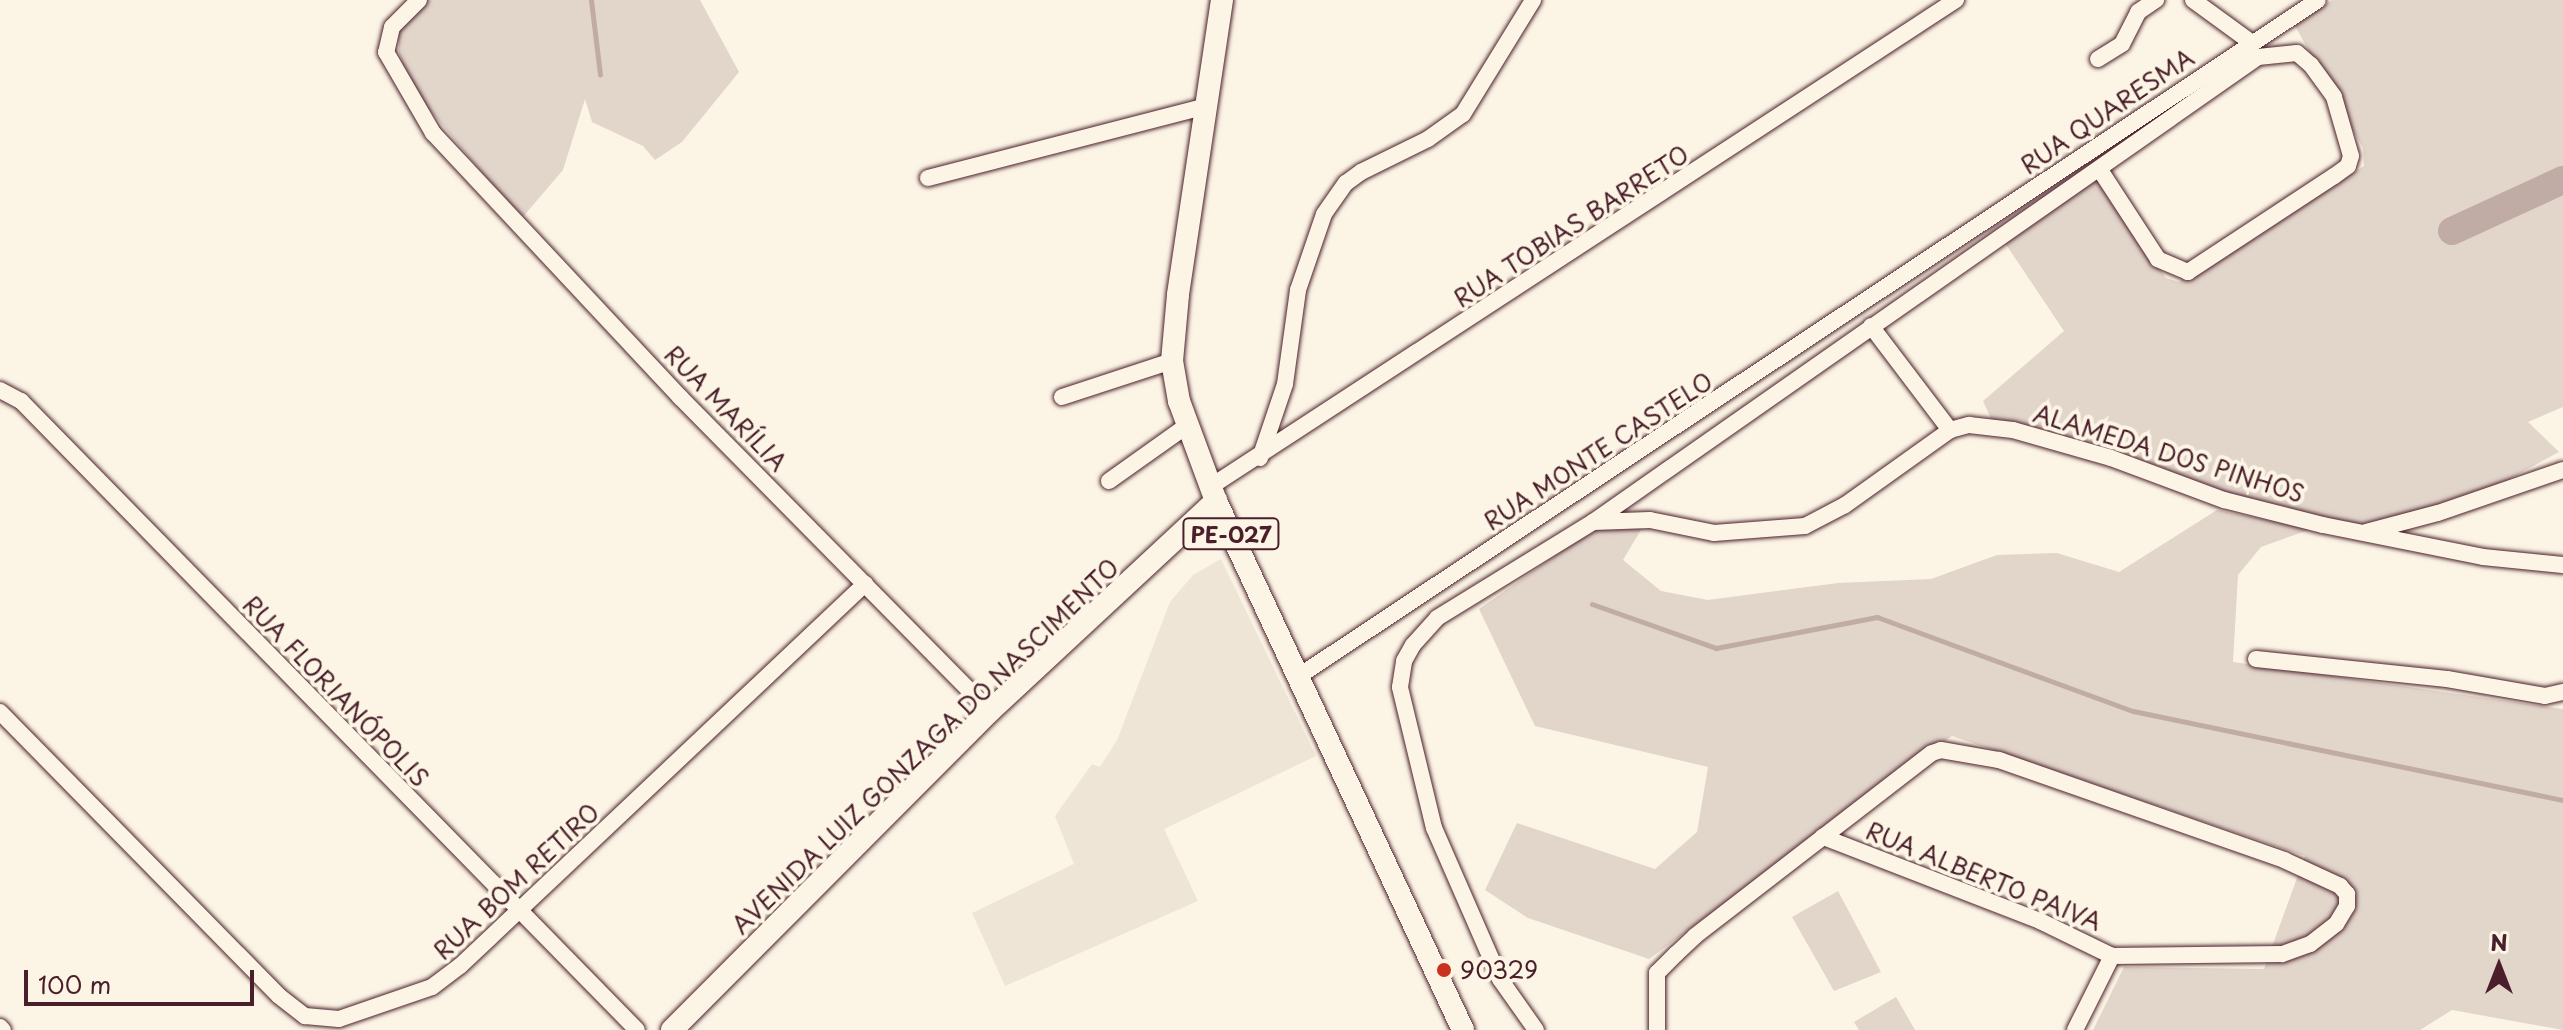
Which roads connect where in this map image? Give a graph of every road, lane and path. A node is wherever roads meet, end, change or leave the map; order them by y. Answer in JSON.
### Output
{"nodes":[{"id":1,"x":419,"y":0,"type":"edge"},
{"id":2,"x":1222,"y":0,"type":"edge"},
{"id":3,"x":1533,"y":0,"type":"edge"},
{"id":4,"x":1956,"y":0,"type":"edge"},
{"id":5,"x":2156,"y":0,"type":"edge"},
{"id":6,"x":2193,"y":0,"type":"edge"},
{"id":7,"x":2318,"y":0,"type":"edge"},
{"id":8,"x":2252,"y":43,"type":"junction"},
{"id":9,"x":2098,"y":59,"type":"dead end"},
{"id":10,"x":1206,"y":106,"type":"junction"},
{"id":11,"x":2100,"y":170,"type":"junction"},
{"id":12,"x":928,"y":178,"type":"dead end"},
{"id":13,"x":1925,"y":263,"type":"joint"},
{"id":14,"x":1871,"y":326,"type":"junction"},
{"id":15,"x":1172,"y":361,"type":"junction"},
{"id":16,"x":0,"y":390,"type":"edge"},
{"id":17,"x":1062,"y":397,"type":"dead end"},
{"id":18,"x":1185,"y":427,"type":"junction"},
{"id":19,"x":1950,"y":430,"type":"junction"},
{"id":20,"x":1260,"y":458,"type":"junction"},
{"id":21,"x":2563,"y":470,"type":"edge"},
{"id":22,"x":1109,"y":481,"type":"dead end"},
{"id":23,"x":1213,"y":494,"type":"junction"},
{"id":24,"x":1593,"y":522,"type":"junction"},
{"id":25,"x":2361,"y":533,"type":"junction"},
{"id":26,"x":2563,"y":565,"type":"edge"},
{"id":27,"x":865,"y":584,"type":"junction"},
{"id":28,"x":2256,"y":659,"type":"dead end"},
{"id":29,"x":1296,"y":678,"type":"junction"},
{"id":30,"x":2563,"y":692,"type":"edge"},
{"id":31,"x":990,"y":711,"type":"junction"},
{"id":32,"x":0,"y":712,"type":"edge"},
{"id":33,"x":1823,"y":837,"type":"junction"},
{"id":34,"x":519,"y":914,"type":"junction"},
{"id":35,"x":2112,"y":956,"type":"junction"},
{"id":36,"x":637,"y":1030,"type":"edge"},
{"id":37,"x":672,"y":1030,"type":"edge"},
{"id":38,"x":1463,"y":1030,"type":"edge"},
{"id":39,"x":1536,"y":1030,"type":"edge"},
{"id":40,"x":1657,"y":1030,"type":"edge"},
{"id":41,"x":2075,"y":1030,"type":"edge"}],
"edges":[{"from":1,"to":27,"type":"street","name":"RUA MARÍLIA"},
{"from":2,"to":10,"type":"main road","number":"PE-027"},
{"from":3,"to":20,"type":"street"},
{"from":4,"to":20,"type":"street","name":"RUA TOBIAS BARRETO"},
{"from":5,"to":9,"type":"street"},
{"from":6,"to":8,"type":"street"},
{"from":7,"to":8,"type":"street","name":"RUA QUARESMA"},
{"from":8,"to":13,"type":"street","name":"RUA QUARESMA"},
{"from":10,"to":12,"type":"street"},
{"from":10,"to":15,"type":"main road","number":"PE-027"},
{"from":11,"to":11,"type":"street"},
{"from":11,"to":14,"type":"street"},
{"from":13,"to":29,"type":"street","name":"RUA MONTE CASTELO"},
{"from":14,"to":19,"type":"street"},
{"from":14,"to":24,"type":"street"},
{"from":15,"to":17,"type":"street"},
{"from":15,"to":18,"type":"main road","number":"PE-027"},
{"from":16,"to":34,"type":"street","name":"RUA FLORIANÓPOLIS"},
{"from":18,"to":22,"type":"street"},
{"from":18,"to":23,"type":"main road","number":"PE-027"},
{"from":19,"to":24,"type":"street"},
{"from":19,"to":25,"type":"street","name":"ALAMEDA DOS PINHOS"},
{"from":20,"to":23,"type":"street","name":"RUA TOBIAS BARRETO"},
{"from":21,"to":25,"type":"street"},
{"from":23,"to":29,"type":"main road","number":"PE-027"},
{"from":23,"to":31,"type":"main road","name":"AVENIDA LUIZ GONZAGA DO NASCIMENTO"},
{"from":24,"to":39,"type":"street"},
{"from":25,"to":26,"type":"street","name":"ALAMEDA DOS PINHOS"},
{"from":27,"to":31,"type":"street","name":"RUA MARÍLIA"},
{"from":27,"to":34,"type":"street","name":"RUA BOM RETIRO"},
{"from":28,"to":30,"type":"street"},
{"from":29,"to":38,"type":"main road","number":"PE-027"},
{"from":31,"to":37,"type":"main road","name":"AVENIDA LUIZ GONZAGA DO NASCIMENTO"},
{"from":32,"to":34,"type":"street","name":"RUA BOM RETIRO"},
{"from":33,"to":35,"type":"street","name":"RUA ALBERTO PAIVA"},
{"from":33,"to":35,"type":"street","name":"RUA ALBERTO PAIVA"},
{"from":33,"to":40,"type":"street"},
{"from":34,"to":36,"type":"street","name":"RUA FLORIANÓPOLIS"},
{"from":35,"to":41,"type":"street"}]}
